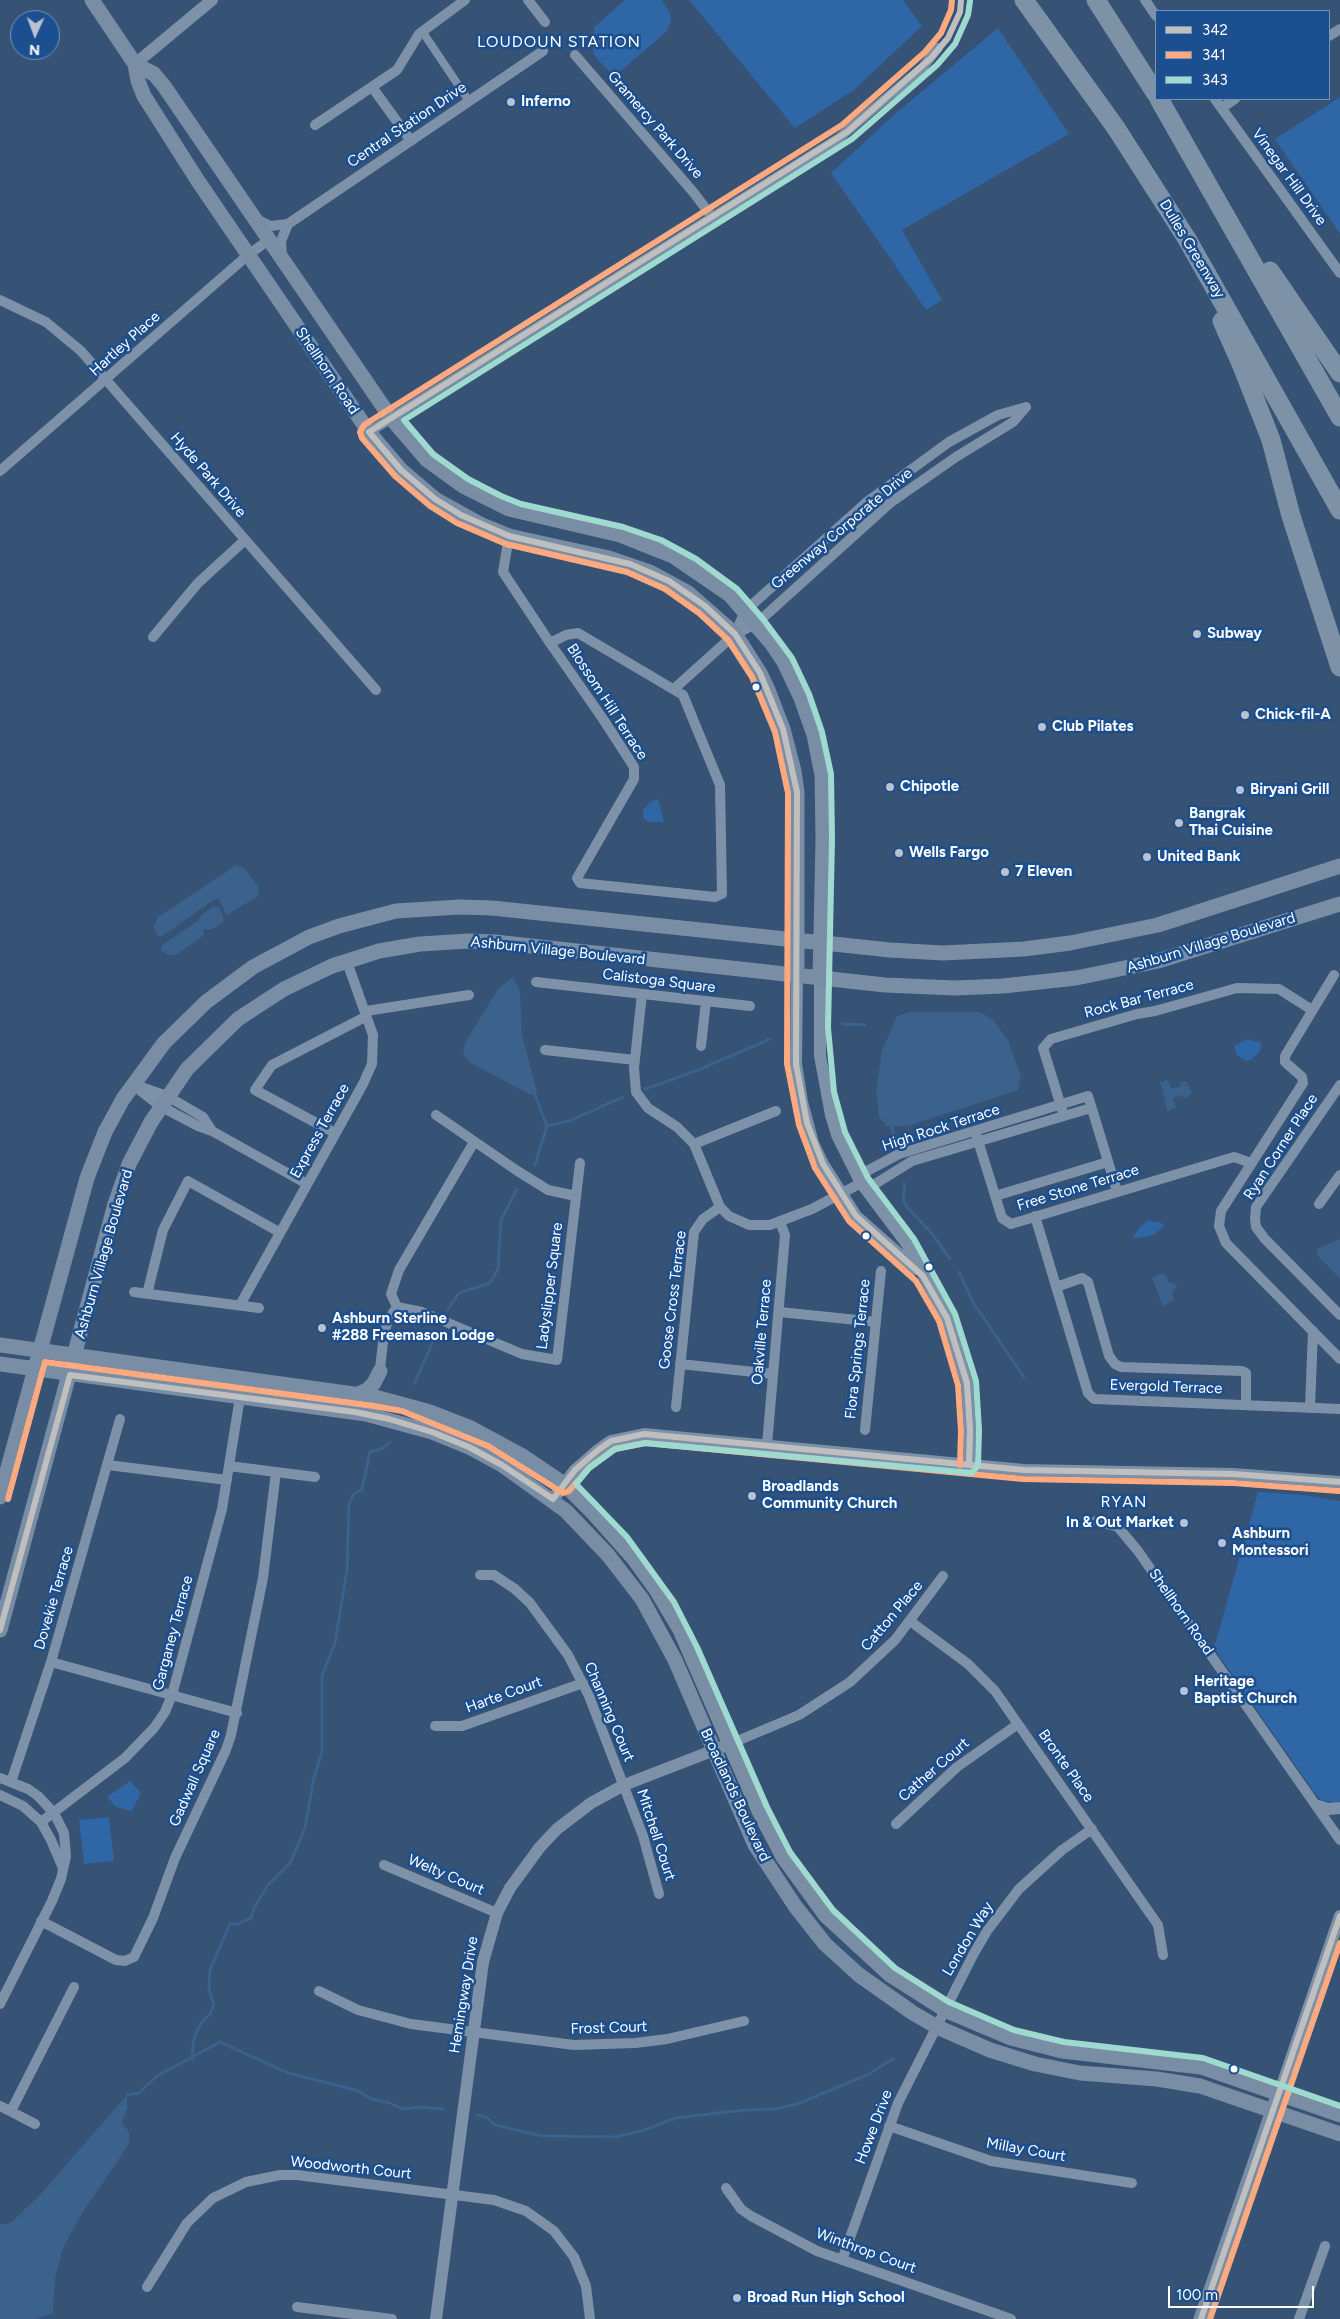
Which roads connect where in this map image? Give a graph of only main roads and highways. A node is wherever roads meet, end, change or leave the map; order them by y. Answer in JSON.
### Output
{"nodes":[{"id":1,"x":92,"y":0,"type":"edge"},
{"id":2,"x":1024,"y":0,"type":"edge"},
{"id":3,"x":1096,"y":0,"type":"edge"},
{"id":4,"x":136,"y":64,"type":"junction"},
{"id":5,"x":1155,"y":92,"type":"edge"},
{"id":6,"x":1160,"y":100,"type":"edge"},
{"id":7,"x":1190,"y":150,"type":"junction"},
{"id":8,"x":1187,"y":239,"type":"junction"},
{"id":9,"x":1340,"y":373,"type":"edge"},
{"id":10,"x":1340,"y":417,"type":"edge"},
{"id":11,"x":1340,"y":510,"type":"edge"},
{"id":12,"x":1340,"y":667,"type":"edge"},
{"id":13,"x":1340,"y":866,"type":"edge"},
{"id":14,"x":1340,"y":904,"type":"edge"},
{"id":15,"x":797,"y":942,"type":"junction"},
{"id":16,"x":820,"y":944,"type":"junction"},
{"id":17,"x":797,"y":976,"type":"junction"},
{"id":18,"x":820,"y":979,"type":"junction"},
{"id":19,"x":0,"y":1346,"type":"edge"},
{"id":20,"x":39,"y":1352,"type":"junction"},
{"id":21,"x":75,"y":1357,"type":"junction"},
{"id":22,"x":0,"y":1364,"type":"edge"},
{"id":23,"x":34,"y":1370,"type":"junction"},
{"id":24,"x":380,"y":1371,"type":"road end"},
{"id":25,"x":70,"y":1375,"type":"junction"},
{"id":26,"x":356,"y":1395,"type":"junction"},
{"id":27,"x":375,"y":1397,"type":"junction"},
{"id":28,"x":338,"y":1410,"type":"junction"},
{"id":29,"x":0,"y":1497,"type":"edge"},
{"id":30,"x":0,"y":1630,"type":"edge"},
{"id":31,"x":1279,"y":2094,"type":"junction"},
{"id":32,"x":1274,"y":2111,"type":"junction"},
{"id":33,"x":1340,"y":2115,"type":"edge"},
{"id":34,"x":1340,"y":2134,"type":"edge"},
{"id":35,"x":1201,"y":2319,"type":"edge"}],
"edges":[{"from":1,"to":4,"type":"main road","name":"Shellhorn Road"},
{"from":2,"to":8,"type":"highway","name":"Dulles Greenway"},
{"from":3,"to":5,"type":"highway"},
{"from":4,"to":15,"type":"main road","name":"Shellhorn Road"},
{"from":4,"to":16,"type":"main road","name":"Shellhorn Road"},
{"from":6,"to":7,"type":"highway"},
{"from":7,"to":9,"type":"highway"},
{"from":7,"to":10,"type":"highway"},
{"from":8,"to":11,"type":"highway","name":"Dulles Greenway"},
{"from":8,"to":12,"type":"highway"},
{"from":13,"to":16,"type":"main road"},
{"from":14,"to":18,"type":"main road","name":"Ashburn Village Boulevard"},
{"from":15,"to":16,"type":"main road"},
{"from":15,"to":17,"type":"main road","name":"Shellhorn Road"},
{"from":15,"to":20,"type":"main road"},
{"from":16,"to":18,"type":"main road","name":"Shellhorn Road"},
{"from":17,"to":18,"type":"main road","name":"Ashburn Village Boulevard"},
{"from":17,"to":21,"type":"main road","name":"Ashburn Village Boulevard"},
{"from":19,"to":20,"type":"main road","name":"Broadlands Boulevard"},
{"from":20,"to":21,"type":"main road","name":"Broadlands Boulevard"},
{"from":20,"to":23,"type":"main road"},
{"from":21,"to":25,"type":"main road","name":"Ashburn Village Boulevard"},
{"from":21,"to":26,"type":"main road","name":"Broadlands Boulevard"},
{"from":22,"to":23,"type":"main road","name":"Broadlands Boulevard"},
{"from":23,"to":25,"type":"main road","name":"Broadlands Boulevard"},
{"from":23,"to":29,"type":"main road"},
{"from":24,"to":26,"type":"main road"},
{"from":25,"to":28,"type":"main road","name":"Broadlands Boulevard"},
{"from":25,"to":30,"type":"main road","name":"Ashburn Village Boulevard"},
{"from":26,"to":27,"type":"main road","name":"Broadlands Boulevard"},
{"from":27,"to":28,"type":"main road"},
{"from":27,"to":31,"type":"main road","name":"Broadlands Boulevard"},
{"from":28,"to":32,"type":"main road","name":"Broadlands Boulevard"},
{"from":31,"to":32,"type":"main road"},
{"from":31,"to":33,"type":"main road","name":"Broadlands Boulevard"},
{"from":32,"to":34,"type":"main road"},
{"from":32,"to":35,"type":"main road"}]}
